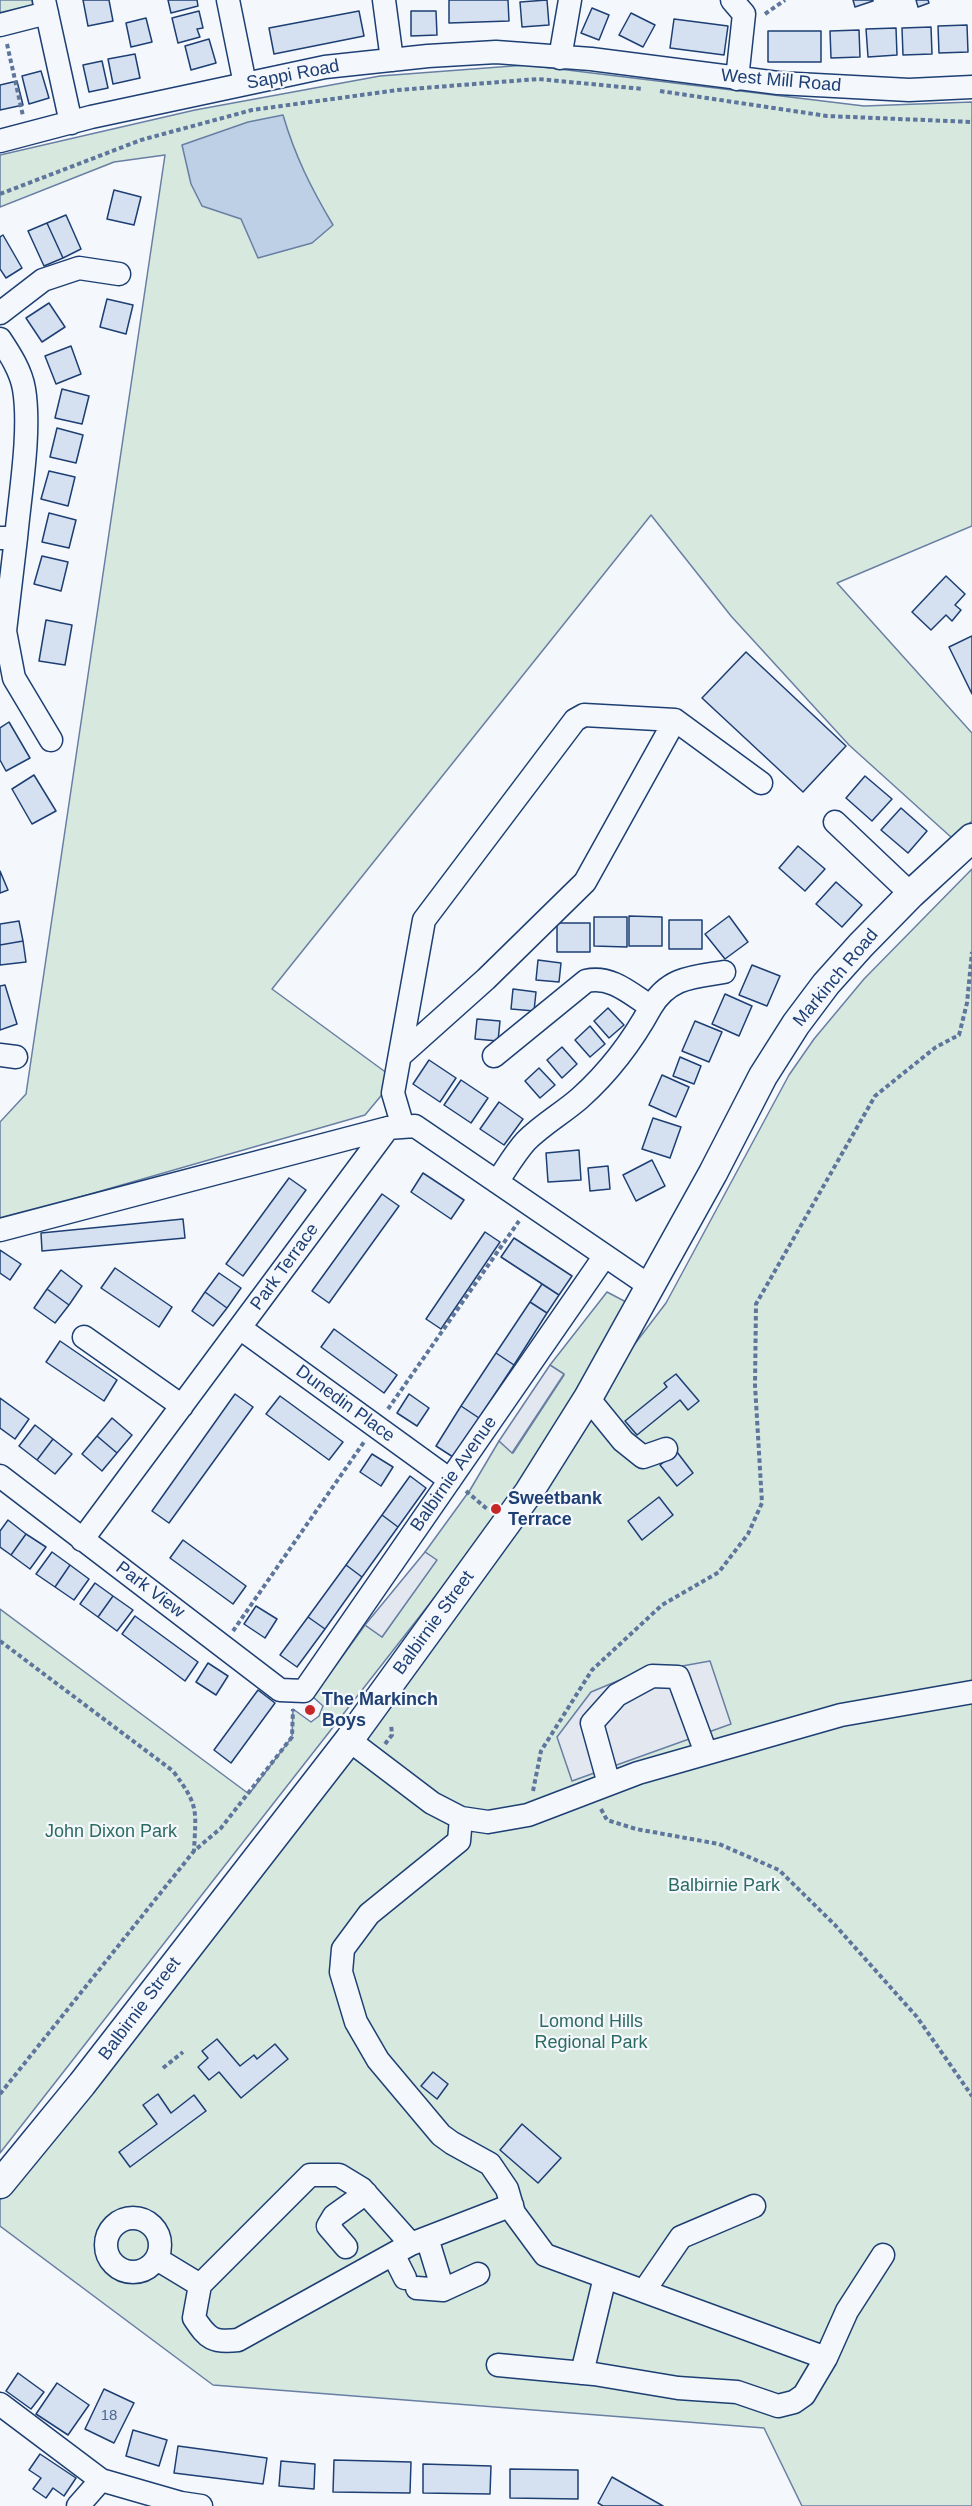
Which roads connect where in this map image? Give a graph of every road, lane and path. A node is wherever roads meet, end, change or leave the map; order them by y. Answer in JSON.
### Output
{"nodes":[{"id":1,"x":228,"y":0,"type":"edge"},
{"id":2,"x":384,"y":0,"type":"edge"},
{"id":3,"x":570,"y":0,"type":"edge"},
{"id":4,"x":732,"y":0,"type":"edge"},
{"id":5,"x":45,"y":7,"type":"edge"},
{"id":6,"x":0,"y":25,"type":"edge"},
{"id":7,"x":560,"y":58,"type":"junction"},
{"id":8,"x":591,"y":59,"type":"joint"},
{"id":9,"x":393,"y":60,"type":"junction"},
{"id":10,"x":14,"y":68,"type":"dead end"},
{"id":11,"x":737,"y":79,"type":"junction"},
{"id":12,"x":245,"y":84,"type":"junction"},
{"id":13,"x":972,"y":87,"type":"edge"},
{"id":14,"x":648,"y":90,"type":"dead end"},
{"id":15,"x":659,"y":91,"type":"dead end"},
{"id":16,"x":972,"y":122,"type":"edge"},
{"id":17,"x":71,"y":123,"type":"junction"},
{"id":18,"x":27,"y":134,"type":"junction"},
{"id":19,"x":0,"y":141,"type":"edge"},
{"id":20,"x":0,"y":194,"type":"edge"},
{"id":21,"x":119,"y":274,"type":"dead end"},
{"id":22,"x":0,"y":313,"type":"edge"},
{"id":23,"x":0,"y":339,"type":"edge"},
{"id":24,"x":8,"y":538,"type":"edge"},
{"id":25,"x":675,"y":720,"type":"junction"},
{"id":26,"x":51,"y":740,"type":"dead end"},
{"id":27,"x":761,"y":783,"type":"dead end"},
{"id":28,"x":835,"y":822,"type":"dead end"},
{"id":29,"x":972,"y":838,"type":"edge"},
{"id":30,"x":911,"y":894,"type":"junction"},
{"id":31,"x":972,"y":952,"type":"edge"},
{"id":32,"x":724,"y":972,"type":"dead end"},
{"id":33,"x":656,"y":1000,"type":"junction"},
{"id":34,"x":401,"y":1055,"type":"junction"},
{"id":35,"x":494,"y":1056,"type":"dead end"},
{"id":36,"x":396,"y":1127,"type":"junction"},
{"id":37,"x":713,"y":1173,"type":"joint"},
{"id":38,"x":497,"y":1182,"type":"junction"},
{"id":39,"x":530,"y":1206,"type":"junction"},
{"id":40,"x":0,"y":1230,"type":"edge"},
{"id":41,"x":604,"y":1257,"type":"junction"},
{"id":42,"x":651,"y":1287,"type":"junction"},
{"id":43,"x":240,"y":1329,"type":"junction"},
{"id":44,"x":84,"y":1337,"type":"dead end"},
{"id":45,"x":588,"y":1398,"type":"junction"},
{"id":46,"x":182,"y":1406,"type":"junction"},
{"id":47,"x":376,"y":1426,"type":"junction"},
{"id":48,"x":666,"y":1449,"type":"dead end"},
{"id":49,"x":0,"y":1476,"type":"edge"},
{"id":50,"x":450,"y":1480,"type":"junction"},
{"id":51,"x":502,"y":1529,"type":"junction"},
{"id":52,"x":82,"y":1539,"type":"junction"},
{"id":53,"x":0,"y":1641,"type":"edge"},
{"id":54,"x":223,"y":1645,"type":"junction"},
{"id":55,"x":299,"y":1690,"type":"junction"},
{"id":56,"x":972,"y":1692,"type":"edge"},
{"id":57,"x":349,"y":1740,"type":"junction"},
{"id":58,"x":706,"y":1753,"type":"junction"},
{"id":59,"x":600,"y":1787,"type":"junction"},
{"id":60,"x":528,"y":1815,"type":"junction"},
{"id":61,"x":461,"y":1818,"type":"junction"},
{"id":62,"x":194,"y":1851,"type":"junction"},
{"id":63,"x":183,"y":2052,"type":"dead end"},
{"id":64,"x":164,"y":2068,"type":"dead end"},
{"id":65,"x":0,"y":2094,"type":"edge"},
{"id":66,"x":972,"y":2096,"type":"edge"},
{"id":67,"x":0,"y":2184,"type":"edge"},
{"id":68,"x":366,"y":2193,"type":"junction"},
{"id":69,"x":512,"y":2205,"type":"junction"},
{"id":70,"x":754,"y":2206,"type":"dead end"},
{"id":71,"x":410,"y":2246,"type":"junction"},
{"id":72,"x":346,"y":2247,"type":"dead end"},
{"id":73,"x":883,"y":2255,"type":"dead end"},
{"id":74,"x":157,"y":2259,"type":"dead end"},
{"id":75,"x":478,"y":2274,"type":"dead end"},
{"id":76,"x":605,"y":2277,"type":"junction"},
{"id":77,"x":200,"y":2285,"type":"junction"},
{"id":78,"x":444,"y":2290,"type":"junction"},
{"id":79,"x":644,"y":2291,"type":"junction"},
{"id":80,"x":826,"y":2358,"type":"junction"},
{"id":81,"x":498,"y":2365,"type":"dead end"},
{"id":82,"x":582,"y":2373,"type":"junction"},
{"id":83,"x":0,"y":2404,"type":"edge"},
{"id":84,"x":101,"y":2480,"type":"junction"},
{"id":85,"x":78,"y":2506,"type":"edge"},
{"id":86,"x":201,"y":2506,"type":"edge"}],
"edges":[{"from":1,"to":12,"type":"street"},
{"from":2,"to":9,"type":"street"},
{"from":3,"to":7,"type":"street"},
{"from":4,"to":11,"type":"street"},
{"from":5,"to":6,"type":"street"},
{"from":5,"to":17,"type":"street"},
{"from":7,"to":8,"type":"street","name":"Sappi Road"},
{"from":7,"to":9,"type":"street","name":"Sappi Road"},
{"from":8,"to":11,"type":"street","name":"West Mill Road"},
{"from":9,"to":12,"type":"street","name":"Sappi Road"},
{"from":10,"to":18,"type":"path"},
{"from":11,"to":13,"type":"street","name":"West Mill Road"},
{"from":12,"to":17,"type":"street","name":"Sappi Road"},
{"from":14,"to":20,"type":"path"},
{"from":15,"to":16,"type":"path"},
{"from":17,"to":18,"type":"street","name":"Sappi Road"},
{"from":18,"to":19,"type":"street","name":"Sappi Road"},
{"from":21,"to":22,"type":"street"},
{"from":23,"to":24,"type":"street"},
{"from":24,"to":26,"type":"street"},
{"from":25,"to":27,"type":"street"},
{"from":25,"to":34,"type":"street"},
{"from":25,"to":34,"type":"street"},
{"from":28,"to":30,"type":"street"},
{"from":29,"to":30,"type":"main road","name":"Markinch Road"},
{"from":30,"to":37,"type":"main road","name":"Markinch Road"},
{"from":31,"to":60,"type":"path"},
{"from":32,"to":33,"type":"street"},
{"from":33,"to":35,"type":"street"},
{"from":33,"to":38,"type":"street"},
{"from":34,"to":36,"type":"street"},
{"from":36,"to":38,"type":"street"},
{"from":36,"to":40,"type":"street"},
{"from":36,"to":43,"type":"street","name":"Park Terrace"},
{"from":37,"to":42,"type":"main road","name":"Balbirnie Street"},
{"from":38,"to":39,"type":"street"},
{"from":39,"to":41,"type":"street"},
{"from":39,"to":47,"type":"path"},
{"from":41,"to":42,"type":"street"},
{"from":41,"to":50,"type":"street","name":"Balbirnie Avenue"},
{"from":42,"to":45,"type":"main road","name":"Balbirnie Street"},
{"from":43,"to":46,"type":"street","name":"Park Terrace"},
{"from":43,"to":47,"type":"street","name":"Dunedin Place"},
{"from":44,"to":46,"type":"street"},
{"from":45,"to":48,"type":"street"},
{"from":45,"to":51,"type":"main road","name":"Balbirnie Street"},
{"from":46,"to":52,"type":"street","name":"Park Terrace"},
{"from":47,"to":50,"type":"street","name":"Dunedin Place"},
{"from":47,"to":54,"type":"path"},
{"from":49,"to":52,"type":"street","name":"Park View"},
{"from":50,"to":51,"type":"path"},
{"from":50,"to":55,"type":"street","name":"Balbirnie Avenue"},
{"from":51,"to":57,"type":"main road","name":"Balbirnie Street"},
{"from":52,"to":54,"type":"street","name":"Park View"},
{"from":53,"to":62,"type":"path"},
{"from":54,"to":55,"type":"street","name":"Park View"},
{"from":55,"to":62,"type":"path"},
{"from":56,"to":58,"type":"street"},
{"from":57,"to":61,"type":"street"},
{"from":57,"to":67,"type":"main road","name":"Balbirnie Street"},
{"from":58,"to":59,"type":"street"},
{"from":58,"to":59,"type":"street"},
{"from":59,"to":60,"type":"street"},
{"from":59,"to":66,"type":"path"},
{"from":60,"to":61,"type":"street"},
{"from":61,"to":69,"type":"street"},
{"from":62,"to":65,"type":"path"},
{"from":63,"to":64,"type":"path"},
{"from":68,"to":71,"type":"street"},
{"from":68,"to":72,"type":"street"},
{"from":68,"to":77,"type":"street"},
{"from":69,"to":71,"type":"street"},
{"from":69,"to":76,"type":"street"},
{"from":70,"to":79,"type":"street"},
{"from":71,"to":77,"type":"street"},
{"from":71,"to":78,"type":"street"},
{"from":71,"to":78,"type":"street"},
{"from":73,"to":80,"type":"street"},
{"from":74,"to":77,"type":"street"},
{"from":75,"to":78,"type":"street"},
{"from":76,"to":79,"type":"street"},
{"from":76,"to":82,"type":"street"},
{"from":79,"to":80,"type":"street"},
{"from":80,"to":82,"type":"street"},
{"from":81,"to":82,"type":"street"},
{"from":83,"to":84,"type":"street"},
{"from":84,"to":85,"type":"street"},
{"from":84,"to":86,"type":"street"}]}
